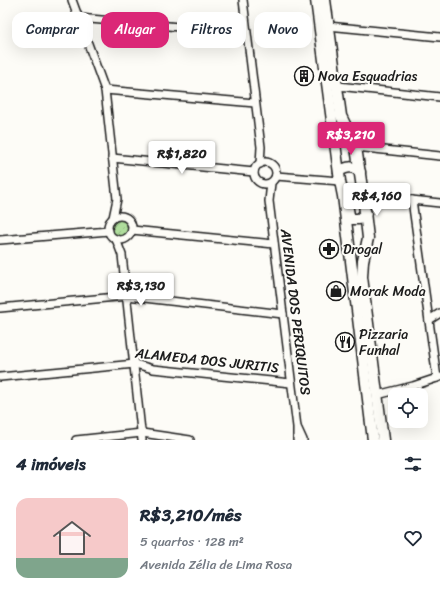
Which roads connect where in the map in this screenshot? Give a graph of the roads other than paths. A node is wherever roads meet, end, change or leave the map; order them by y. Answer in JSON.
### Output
{"nodes":[{"id":1,"x":72,"y":0,"type":"edge"},
{"id":2,"x":242,"y":0,"type":"edge"},
{"id":3,"x":316,"y":0,"type":"edge"},
{"id":4,"x":324,"y":0,"type":"edge"},
{"id":5,"x":77,"y":12,"type":"edge"},
{"id":6,"x":243,"y":12,"type":"edge"},
{"id":7,"x":93,"y":19,"type":"edge"},
{"id":8,"x":328,"y":26,"type":"junction"},
{"id":9,"x":177,"y":27,"type":"edge"},
{"id":10,"x":246,"y":33,"type":"edge"},
{"id":11,"x":440,"y":37,"type":"edge"},
{"id":12,"x":89,"y":48,"type":"edge"},
{"id":13,"x":338,"y":86,"type":"junction"},
{"id":14,"x":104,"y":90,"type":"junction"},
{"id":15,"x":440,"y":97,"type":"edge"},
{"id":16,"x":255,"y":103,"type":"junction"},
{"id":17,"x":261,"y":147,"type":"junction"},
{"id":18,"x":356,"y":147,"type":"junction"},
{"id":19,"x":440,"y":156,"type":"edge"},
{"id":20,"x":112,"y":158,"type":"junction"},
{"id":21,"x":269,"y":163,"type":"junction"},
{"id":22,"x":260,"y":164,"type":"junction"},
{"id":23,"x":254,"y":172,"type":"junction"},
{"id":24,"x":360,"y":172,"type":"junction"},
{"id":25,"x":276,"y":176,"type":"junction"},
{"id":26,"x":340,"y":176,"type":"junction"},
{"id":27,"x":271,"y":183,"type":"junction"},
{"id":28,"x":262,"y":184,"type":"junction"},
{"id":29,"x":364,"y":195,"type":"junction"},
{"id":30,"x":344,"y":196,"type":"junction"},
{"id":31,"x":117,"y":199,"type":"junction"},
{"id":32,"x":412,"y":200,"type":"junction"},
{"id":33,"x":269,"y":201,"type":"junction"},
{"id":34,"x":440,"y":203,"type":"edge"},
{"id":35,"x":366,"y":213,"type":"junction"},
{"id":36,"x":123,"y":216,"type":"junction"},
{"id":37,"x":113,"y":218,"type":"junction"},
{"id":38,"x":132,"y":230,"type":"junction"},
{"id":39,"x":109,"y":231,"type":"junction"},
{"id":40,"x":116,"y":239,"type":"junction"},
{"id":41,"x":125,"y":239,"type":"junction"},
{"id":42,"x":0,"y":240,"type":"edge"},
{"id":43,"x":274,"y":244,"type":"junction"},
{"id":44,"x":122,"y":255,"type":"junction"},
{"id":45,"x":127,"y":296,"type":"junction"},
{"id":46,"x":0,"y":308,"type":"edge"},
{"id":47,"x":283,"y":314,"type":"junction"},
{"id":48,"x":440,"y":314,"type":"edge"},
{"id":49,"x":429,"y":320,"type":"junction"},
{"id":50,"x":134,"y":364,"type":"junction"},
{"id":51,"x":0,"y":377,"type":"edge"},
{"id":52,"x":438,"y":378,"type":"edge"},
{"id":53,"x":291,"y":383,"type":"junction"},
{"id":54,"x":377,"y":395,"type":"junction"},
{"id":55,"x":297,"y":427,"type":"junction"},
{"id":56,"x":142,"y":437,"type":"edge"},
{"id":57,"x":76,"y":440,"type":"edge"},
{"id":58,"x":190,"y":440,"type":"edge"},
{"id":59,"x":297,"y":440,"type":"edge"},
{"id":60,"x":303,"y":440,"type":"edge"},
{"id":61,"x":373,"y":440,"type":"edge"},
{"id":62,"x":383,"y":440,"type":"edge"}],
"edges":[{"from":1,"to":5,"type":"street"},
{"from":2,"to":6,"type":"street"},
{"from":3,"to":26,"type":"main road"},
{"from":4,"to":8,"type":"main road"},
{"from":7,"to":9,"type":"street"},
{"from":8,"to":11,"type":"street"},
{"from":8,"to":13,"type":"main road"},
{"from":10,"to":16,"type":"street"},
{"from":12,"to":14,"type":"street"},
{"from":13,"to":15,"type":"street"},
{"from":13,"to":18,"type":"main road"},
{"from":14,"to":16,"type":"street"},
{"from":14,"to":20,"type":"street"},
{"from":16,"to":17,"type":"street"},
{"from":17,"to":21,"type":"street"},
{"from":17,"to":22,"type":"street"},
{"from":18,"to":19,"type":"street"},
{"from":18,"to":24,"type":"main road"},
{"from":20,"to":23,"type":"street"},
{"from":20,"to":31,"type":"street"},
{"from":21,"to":22,"type":"street"},
{"from":21,"to":25,"type":"street"},
{"from":22,"to":23,"type":"street"},
{"from":23,"to":28,"type":"street"},
{"from":24,"to":26,"type":"main road"},
{"from":24,"to":29,"type":"main road"},
{"from":25,"to":26,"type":"street"},
{"from":25,"to":27,"type":"street"},
{"from":26,"to":30,"type":"main road"},
{"from":27,"to":28,"type":"street"},
{"from":27,"to":33,"type":"street"},
{"from":28,"to":33,"type":"street"},
{"from":29,"to":32,"type":"street"},
{"from":29,"to":35,"type":"main road"},
{"from":30,"to":35,"type":"main road"},
{"from":30,"to":61,"type":"main road"},
{"from":31,"to":36,"type":"street"},
{"from":31,"to":37,"type":"street"},
{"from":32,"to":34,"type":"street"},
{"from":32,"to":49,"type":"street"},
{"from":33,"to":43,"type":"street","name":"AVENIDA DOS PERIQUITOS"},
{"from":35,"to":54,"type":"main road"},
{"from":36,"to":37,"type":"street"},
{"from":36,"to":38,"type":"street"},
{"from":37,"to":39,"type":"street"},
{"from":38,"to":41,"type":"street"},
{"from":38,"to":43,"type":"street"},
{"from":39,"to":40,"type":"street"},
{"from":39,"to":42,"type":"street"},
{"from":40,"to":41,"type":"street"},
{"from":40,"to":44,"type":"street"},
{"from":41,"to":44,"type":"street"},
{"from":43,"to":47,"type":"street","name":"AVENIDA DOS PERIQUITOS"},
{"from":44,"to":45,"type":"street"},
{"from":45,"to":46,"type":"street"},
{"from":45,"to":47,"type":"street"},
{"from":45,"to":50,"type":"street"},
{"from":47,"to":53,"type":"street","name":"AVENIDA DOS PERIQUITOS"},
{"from":48,"to":49,"type":"street"},
{"from":49,"to":52,"type":"street"},
{"from":50,"to":51,"type":"street","name":"ALAMEDA DOS JURITIS"},
{"from":50,"to":53,"type":"street","name":"ALAMEDA DOS JURITIS"},
{"from":50,"to":56,"type":"street"},
{"from":52,"to":54,"type":"street"},
{"from":53,"to":55,"type":"street","name":"AVENIDA DOS PERIQUITOS"},
{"from":54,"to":62,"type":"main road"},
{"from":55,"to":59,"type":"street"},
{"from":55,"to":60,"type":"street"},
{"from":56,"to":57,"type":"street"},
{"from":56,"to":58,"type":"street"}]}
